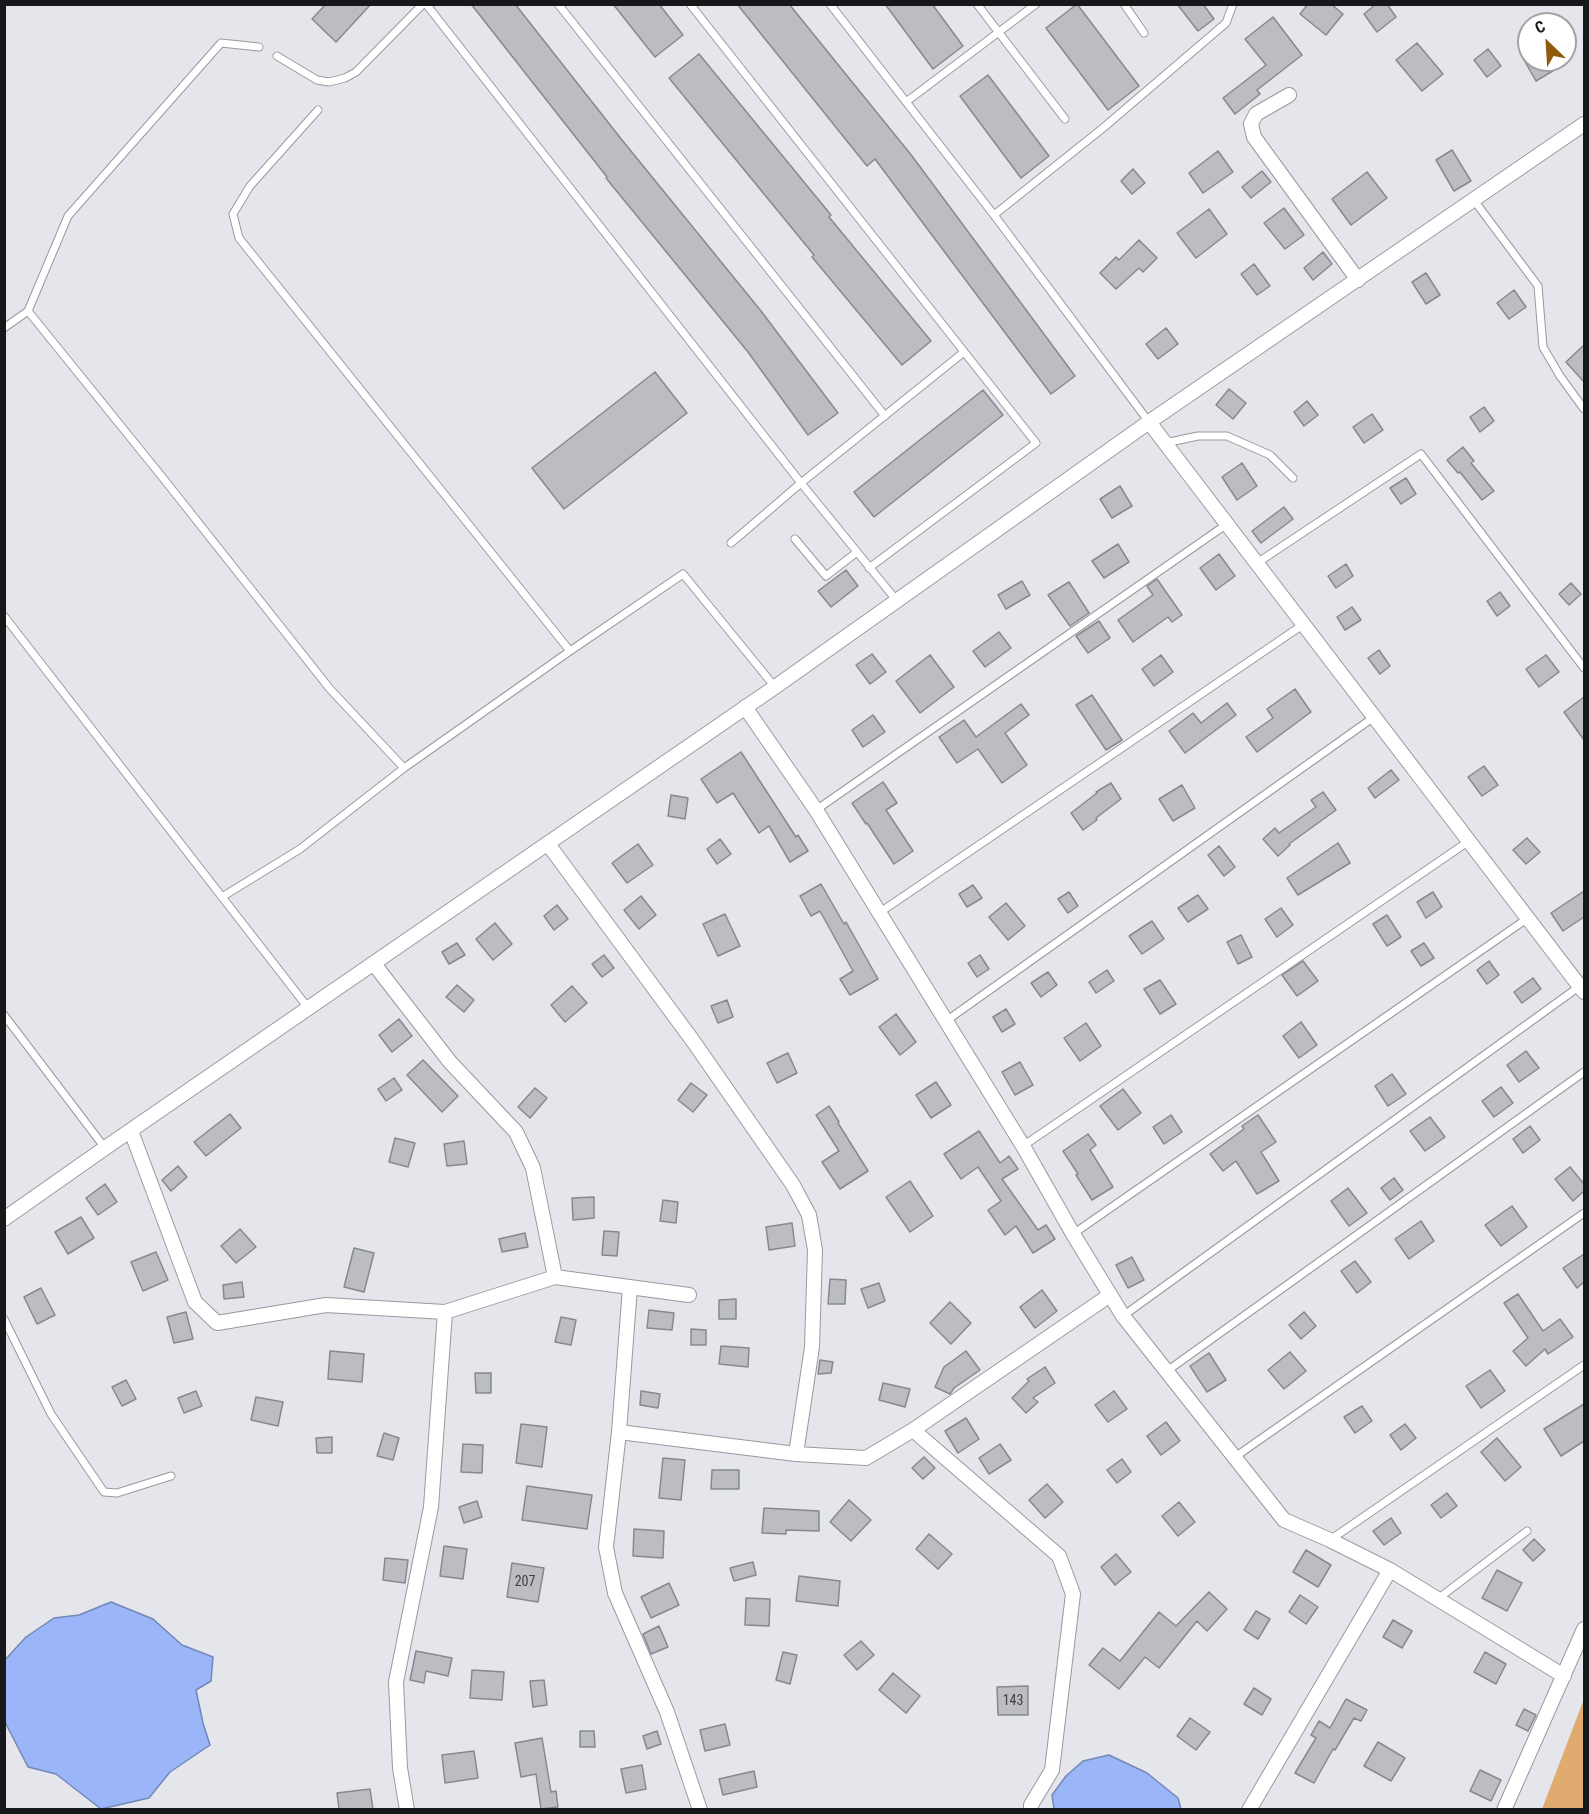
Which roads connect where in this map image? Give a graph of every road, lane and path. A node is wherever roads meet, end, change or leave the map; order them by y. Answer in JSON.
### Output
{"nodes":[{"id":1,"x":425,"y":4,"type":"edge"},
{"id":2,"x":558,"y":4,"type":"edge"},
{"id":3,"x":690,"y":4,"type":"edge"},
{"id":4,"x":830,"y":4,"type":"edge"},
{"id":5,"x":977,"y":4,"type":"edge"},
{"id":6,"x":1036,"y":4,"type":"edge"},
{"id":7,"x":1124,"y":4,"type":"edge"},
{"id":8,"x":1233,"y":4,"type":"edge"},
{"id":9,"x":999,"y":32,"type":"junction"},
{"id":10,"x":1144,"y":33,"type":"dead end"},
{"id":11,"x":259,"y":47,"type":"dead end"},
{"id":12,"x":277,"y":56,"type":"dead end"},
{"id":13,"x":1289,"y":95,"type":"dead end"},
{"id":14,"x":906,"y":102,"type":"junction"},
{"id":15,"x":318,"y":110,"type":"dead end"},
{"id":16,"x":1065,"y":119,"type":"dead end"},
{"id":17,"x":1584,"y":124,"type":"edge"},
{"id":18,"x":1473,"y":199,"type":"junction"},
{"id":19,"x":994,"y":214,"type":"junction"},
{"id":20,"x":1358,"y":280,"type":"junction"},
{"id":21,"x":28,"y":311,"type":"junction"},
{"id":22,"x":4,"y":328,"type":"edge"},
{"id":23,"x":964,"y":352,"type":"junction"},
{"id":24,"x":1584,"y":409,"type":"edge"},
{"id":25,"x":885,"y":416,"type":"junction"},
{"id":26,"x":1149,"y":422,"type":"junction"},
{"id":27,"x":1165,"y":443,"type":"junction"},
{"id":28,"x":1293,"y":478,"type":"dead end"},
{"id":29,"x":801,"y":483,"type":"junction"},
{"id":30,"x":1227,"y":524,"type":"junction"},
{"id":31,"x":795,"y":539,"type":"dead end"},
{"id":32,"x":731,"y":543,"type":"dead end"},
{"id":33,"x":857,"y":552,"type":"junction"},
{"id":34,"x":1257,"y":563,"type":"junction"},
{"id":35,"x":869,"y":568,"type":"junction"},
{"id":36,"x":897,"y":601,"type":"junction"},
{"id":37,"x":4,"y":616,"type":"edge"},
{"id":38,"x":1304,"y":624,"type":"junction"},
{"id":39,"x":570,"y":651,"type":"junction"},
{"id":40,"x":1584,"y":668,"type":"edge"},
{"id":41,"x":775,"y":687,"type":"junction"},
{"id":42,"x":745,"y":707,"type":"junction"},
{"id":43,"x":1374,"y":717,"type":"junction"},
{"id":44,"x":404,"y":768,"type":"junction"},
{"id":45,"x":816,"y":810,"type":"junction"},
{"id":46,"x":1469,"y":841,"type":"junction"},
{"id":47,"x":548,"y":844,"type":"junction"},
{"id":48,"x":222,"y":897,"type":"junction"},
{"id":49,"x":879,"y":913,"type":"junction"},
{"id":50,"x":1528,"y":918,"type":"junction"},
{"id":51,"x":374,"y":964,"type":"junction"},
{"id":52,"x":1582,"y":989,"type":"edge"},
{"id":53,"x":309,"y":1009,"type":"junction"},
{"id":54,"x":4,"y":1015,"type":"edge"},
{"id":55,"x":946,"y":1021,"type":"junction"},
{"id":56,"x":1584,"y":1072,"type":"edge"},
{"id":57,"x":131,"y":1131,"type":"junction"},
{"id":58,"x":1023,"y":1146,"type":"junction"},
{"id":59,"x":105,"y":1148,"type":"junction"},
{"id":60,"x":1584,"y":1213,"type":"edge"},
{"id":61,"x":4,"y":1219,"type":"edge"},
{"id":62,"x":1072,"y":1234,"type":"junction"},
{"id":63,"x":555,"y":1277,"type":"junction"},
{"id":64,"x":630,"y":1287,"type":"junction"},
{"id":65,"x":689,"y":1295,"type":"dead end"},
{"id":66,"x":1110,"y":1295,"type":"junction"},
{"id":67,"x":445,"y":1312,"type":"junction"},
{"id":68,"x":1123,"y":1316,"type":"junction"},
{"id":69,"x":4,"y":1318,"type":"edge"},
{"id":70,"x":1584,"y":1365,"type":"edge"},
{"id":71,"x":1167,"y":1371,"type":"junction"},
{"id":72,"x":913,"y":1430,"type":"junction"},
{"id":73,"x":619,"y":1432,"type":"junction"},
{"id":74,"x":796,"y":1454,"type":"junction"},
{"id":75,"x":1235,"y":1457,"type":"junction"},
{"id":76,"x":171,"y":1476,"type":"dead end"},
{"id":77,"x":1527,"y":1531,"type":"dead end"},
{"id":78,"x":1330,"y":1540,"type":"junction"},
{"id":79,"x":1390,"y":1570,"type":"junction"},
{"id":80,"x":1439,"y":1598,"type":"junction"},
{"id":81,"x":1584,"y":1629,"type":"edge"},
{"id":82,"x":1564,"y":1676,"type":"junction"},
{"id":83,"x":407,"y":1809,"type":"edge"},
{"id":84,"x":700,"y":1809,"type":"edge"},
{"id":85,"x":1030,"y":1809,"type":"edge"},
{"id":86,"x":1249,"y":1809,"type":"edge"},
{"id":87,"x":1504,"y":1809,"type":"edge"}],
"edges":[{"from":1,"to":12,"type":"lane"},
{"from":1,"to":29,"type":"lane"},
{"from":2,"to":25,"type":"lane"},
{"from":3,"to":23,"type":"lane"},
{"from":4,"to":14,"type":"lane"},
{"from":5,"to":9,"type":"lane"},
{"from":6,"to":9,"type":"lane"},
{"from":7,"to":10,"type":"lane"},
{"from":8,"to":19,"type":"lane"},
{"from":9,"to":14,"type":"lane"},
{"from":9,"to":16,"type":"lane"},
{"from":11,"to":21,"type":"lane"},
{"from":13,"to":20,"type":"street"},
{"from":14,"to":19,"type":"lane"},
{"from":15,"to":39,"type":"lane"},
{"from":17,"to":18,"type":"street"},
{"from":18,"to":20,"type":"street"},
{"from":18,"to":24,"type":"lane"},
{"from":19,"to":26,"type":"lane"},
{"from":20,"to":26,"type":"street"},
{"from":21,"to":22,"type":"lane"},
{"from":21,"to":44,"type":"lane"},
{"from":23,"to":25,"type":"lane"},
{"from":23,"to":35,"type":"lane"},
{"from":25,"to":29,"type":"lane"},
{"from":26,"to":27,"type":"street"},
{"from":26,"to":36,"type":"street"},
{"from":27,"to":28,"type":"lane"},
{"from":27,"to":30,"type":"street"},
{"from":29,"to":32,"type":"lane"},
{"from":29,"to":33,"type":"lane"},
{"from":30,"to":34,"type":"street"},
{"from":30,"to":45,"type":"lane"},
{"from":31,"to":33,"type":"lane"},
{"from":33,"to":35,"type":"lane"},
{"from":34,"to":38,"type":"street"},
{"from":34,"to":40,"type":"lane"},
{"from":35,"to":36,"type":"lane"},
{"from":36,"to":41,"type":"street"},
{"from":37,"to":48,"type":"lane"},
{"from":38,"to":43,"type":"street"},
{"from":38,"to":49,"type":"lane"},
{"from":39,"to":41,"type":"lane"},
{"from":39,"to":44,"type":"lane"},
{"from":41,"to":42,"type":"street"},
{"from":42,"to":45,"type":"street"},
{"from":42,"to":47,"type":"street"},
{"from":43,"to":46,"type":"street"},
{"from":43,"to":55,"type":"lane"},
{"from":44,"to":48,"type":"lane"},
{"from":45,"to":49,"type":"street"},
{"from":46,"to":50,"type":"street"},
{"from":46,"to":58,"type":"lane"},
{"from":47,"to":51,"type":"street"},
{"from":47,"to":74,"type":"street"},
{"from":48,"to":53,"type":"lane"},
{"from":49,"to":55,"type":"street"},
{"from":50,"to":52,"type":"street"},
{"from":50,"to":62,"type":"lane"},
{"from":51,"to":53,"type":"street"},
{"from":51,"to":63,"type":"street"},
{"from":52,"to":68,"type":"lane"},
{"from":53,"to":57,"type":"street"},
{"from":54,"to":59,"type":"lane"},
{"from":55,"to":58,"type":"street"},
{"from":56,"to":71,"type":"lane"},
{"from":57,"to":59,"type":"street"},
{"from":57,"to":67,"type":"street"},
{"from":58,"to":62,"type":"street"},
{"from":59,"to":61,"type":"street"},
{"from":60,"to":75,"type":"lane"},
{"from":62,"to":66,"type":"street"},
{"from":63,"to":64,"type":"street"},
{"from":63,"to":67,"type":"street"},
{"from":64,"to":65,"type":"street"},
{"from":64,"to":73,"type":"street"},
{"from":66,"to":68,"type":"street"},
{"from":66,"to":72,"type":"street"},
{"from":67,"to":83,"type":"street"},
{"from":68,"to":71,"type":"street"},
{"from":69,"to":76,"type":"lane"},
{"from":70,"to":78,"type":"lane"},
{"from":71,"to":75,"type":"street"},
{"from":72,"to":74,"type":"street"},
{"from":72,"to":85,"type":"street"},
{"from":73,"to":74,"type":"street"},
{"from":73,"to":84,"type":"street"},
{"from":75,"to":78,"type":"street"},
{"from":77,"to":80,"type":"lane"},
{"from":78,"to":79,"type":"street"},
{"from":79,"to":80,"type":"street"},
{"from":79,"to":86,"type":"street"},
{"from":80,"to":82,"type":"street"},
{"from":81,"to":82,"type":"street"},
{"from":82,"to":87,"type":"street"}]}
